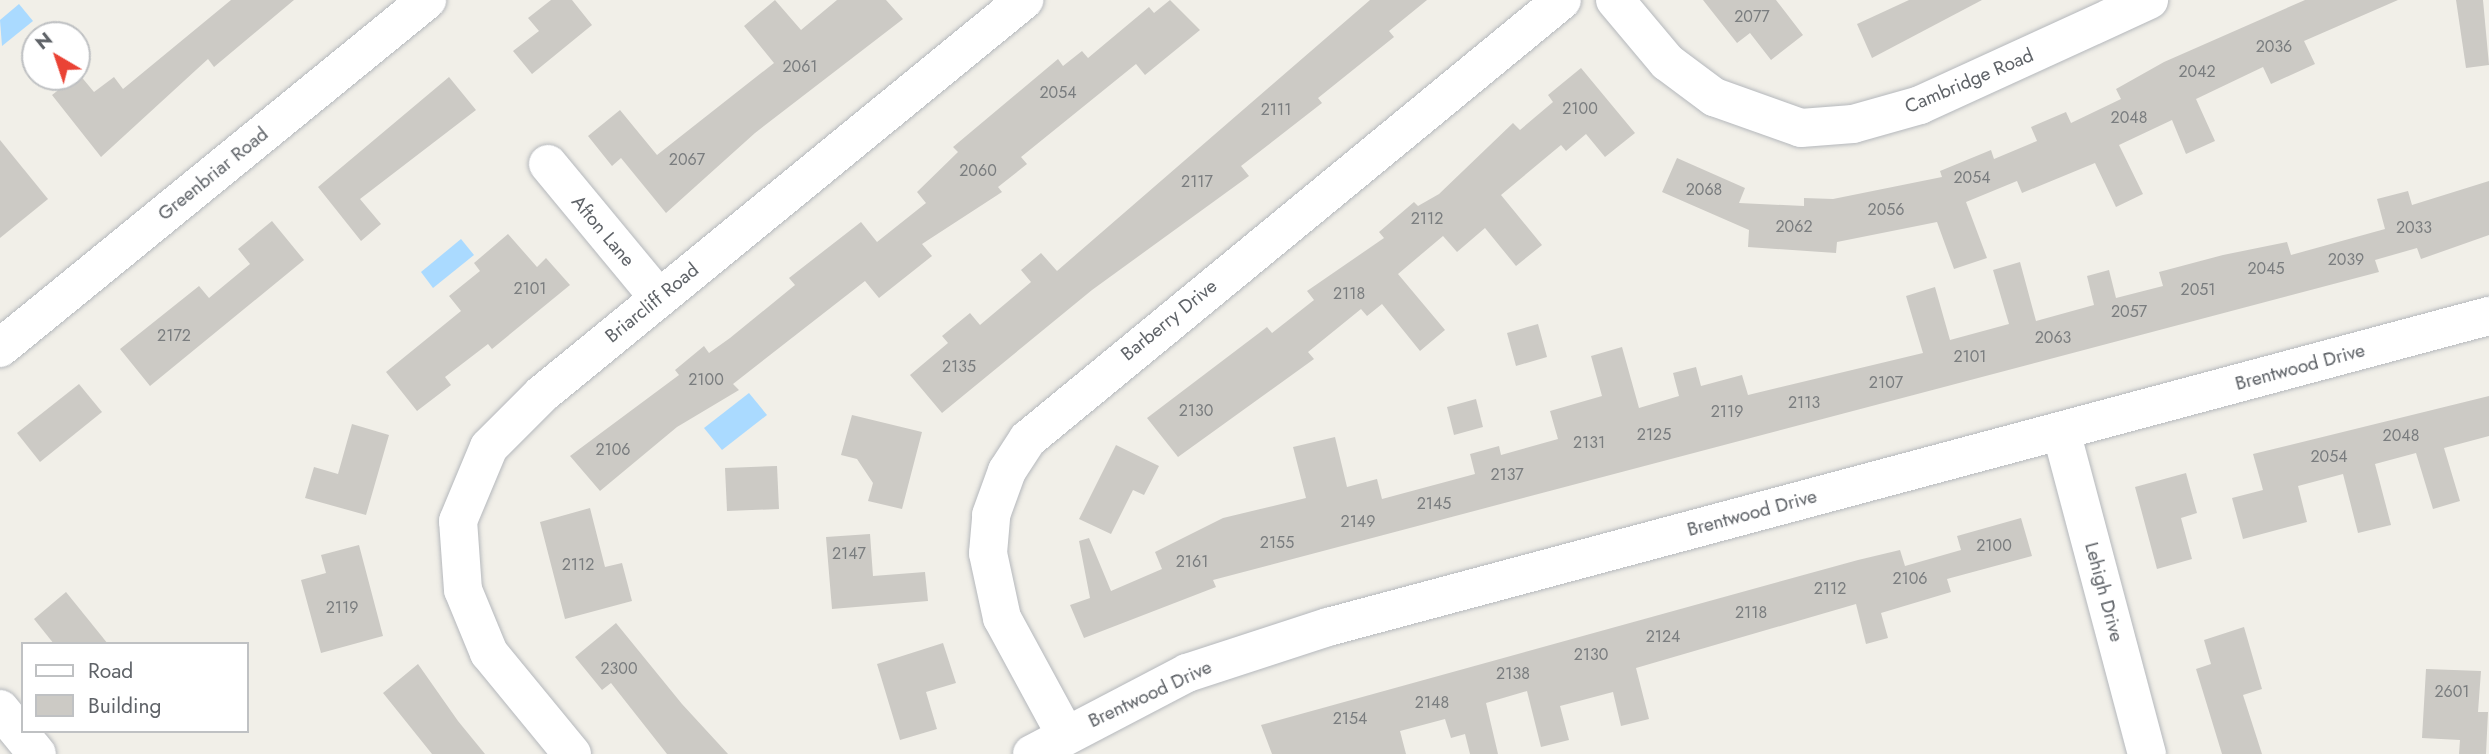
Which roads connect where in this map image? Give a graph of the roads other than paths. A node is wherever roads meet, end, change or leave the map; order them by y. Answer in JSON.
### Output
{"nodes":[{"id":1,"x":427,"y":0,"type":"edge"},
{"id":2,"x":1024,"y":0,"type":"edge"},
{"id":3,"x":1562,"y":0,"type":"edge"},
{"id":4,"x":1615,"y":0,"type":"edge"},
{"id":5,"x":2149,"y":0,"type":"edge"},
{"id":6,"x":548,"y":164,"type":"dead end"},
{"id":7,"x":658,"y":297,"type":"junction"},
{"id":8,"x":2489,"y":316,"type":"edge"},
{"id":9,"x":0,"y":348,"type":"edge"},
{"id":10,"x":2061,"y":431,"type":"junction"},
{"id":11,"x":0,"y":709,"type":"edge"},
{"id":12,"x":1065,"y":734,"type":"junction"},
{"id":13,"x":37,"y":754,"type":"edge"},
{"id":14,"x":572,"y":754,"type":"edge"},
{"id":15,"x":1032,"y":754,"type":"edge"},
{"id":16,"x":2147,"y":754,"type":"edge"}],
"edges":[{"from":1,"to":9,"type":"street","name":"Greenbriar Road"},
{"from":2,"to":7,"type":"street","name":"Briarcliff Road"},
{"from":3,"to":12,"type":"street","name":"Barberry Drive"},
{"from":4,"to":5,"type":"street","name":"Cambridge Road"},
{"from":6,"to":7,"type":"street","name":"Afton Lane"},
{"from":7,"to":14,"type":"street","name":"Briarcliff Road"},
{"from":8,"to":10,"type":"street","name":"Brentwood Drive"},
{"from":10,"to":12,"type":"street","name":"Brentwood Drive"},
{"from":10,"to":16,"type":"street","name":"Lehigh Drive"},
{"from":11,"to":13,"type":"street"},
{"from":12,"to":15,"type":"street","name":"Brentwood Drive"}]}
